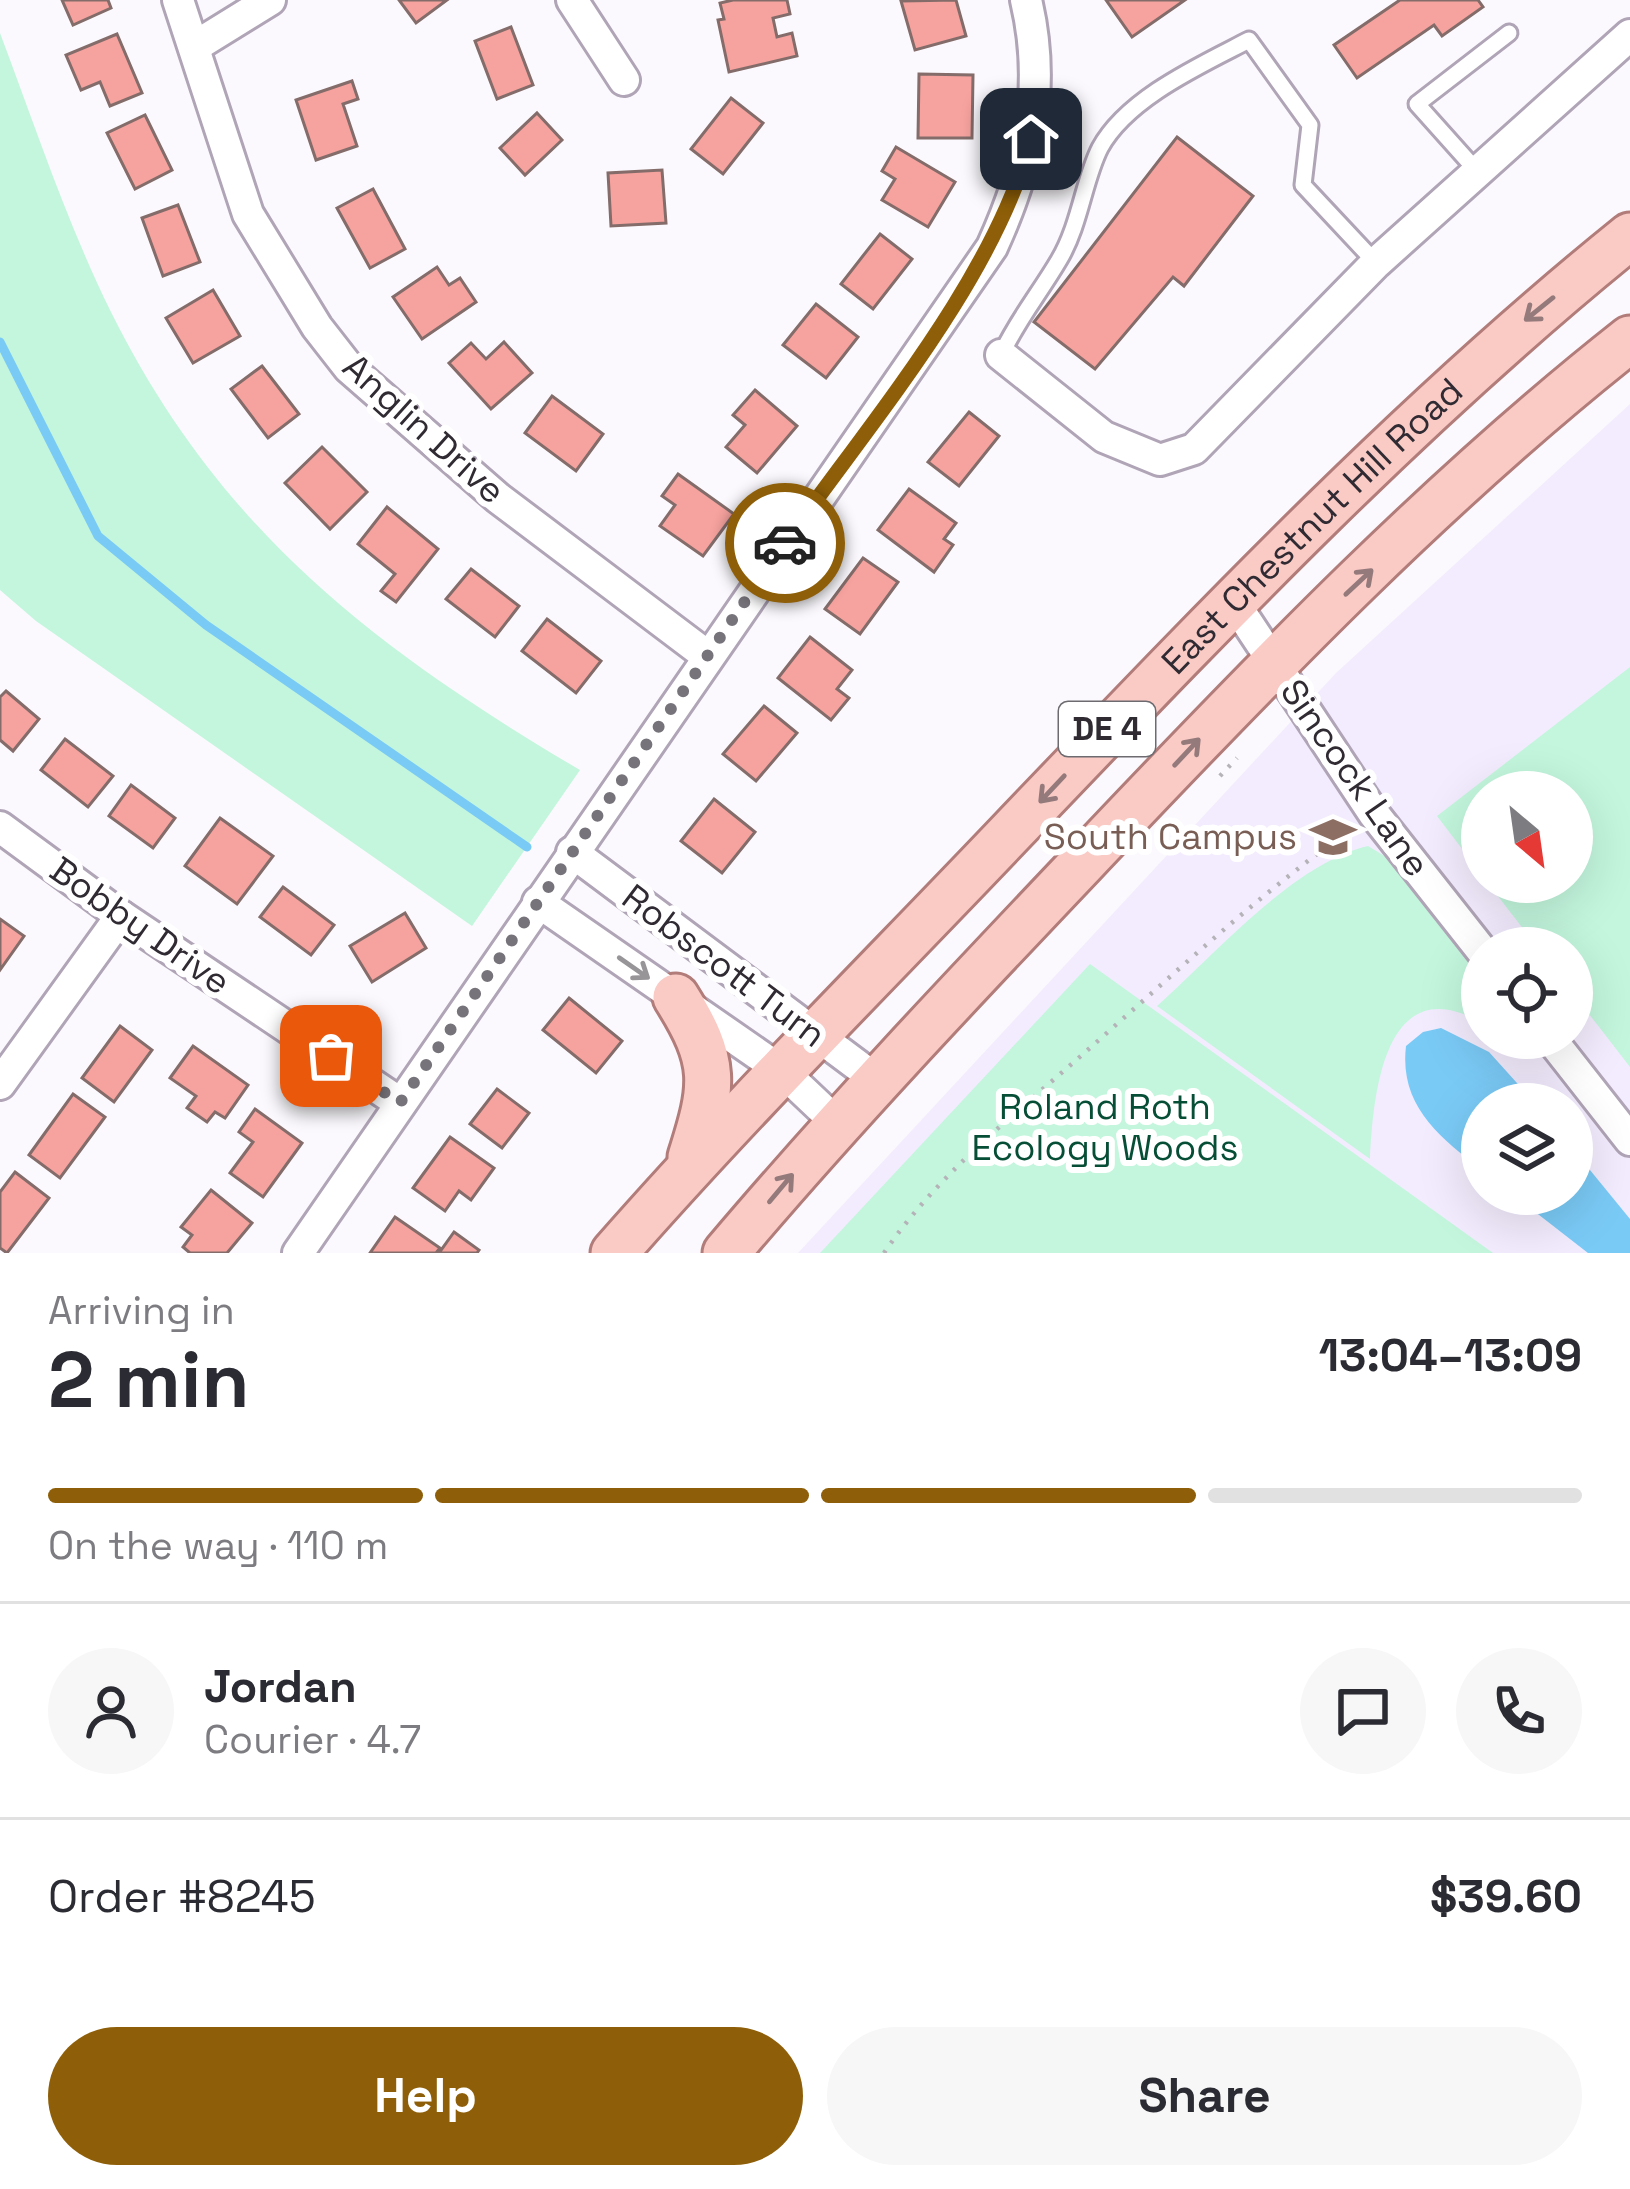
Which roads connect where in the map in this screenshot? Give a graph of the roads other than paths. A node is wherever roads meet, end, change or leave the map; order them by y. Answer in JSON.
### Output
{"nodes":[{"id":1,"x":178,"y":0,"type":"edge"},
{"id":2,"x":270,"y":0,"type":"edge"},
{"id":3,"x":572,"y":0,"type":"edge"},
{"id":4,"x":1026,"y":0,"type":"edge"},
{"id":5,"x":1509,"y":33,"type":"dead end"},
{"id":6,"x":1630,"y":35,"type":"edge"},
{"id":7,"x":194,"y":47,"type":"junction"},
{"id":8,"x":624,"y":80,"type":"dead end"},
{"id":9,"x":1476,"y":170,"type":"junction"},
{"id":10,"x":1630,"y":236,"type":"edge"},
{"id":11,"x":1376,"y":263,"type":"junction"},
{"id":12,"x":1630,"y":335,"type":"edge"},
{"id":13,"x":1001,"y":355,"type":"joint"},
{"id":14,"x":1233,"y":601,"type":"junction"},
{"id":15,"x":706,"y":655,"type":"junction"},
{"id":16,"x":1273,"y":662,"type":"junction"},
{"id":17,"x":0,"y":827,"type":"edge"},
{"id":18,"x":572,"y":852,"type":"junction"},
{"id":19,"x":538,"y":902,"type":"junction"},
{"id":20,"x":121,"y":916,"type":"junction"},
{"id":21,"x":1463,"y":927,"type":"edge"},
{"id":22,"x":676,"y":997,"type":"junction"},
{"id":23,"x":818,"y":1035,"type":"junction"},
{"id":24,"x":1566,"y":1059,"type":"edge"},
{"id":25,"x":782,"y":1071,"type":"junction"},
{"id":26,"x":877,"y":1080,"type":"junction"},
{"id":27,"x":0,"y":1084,"type":"edge"},
{"id":28,"x":400,"y":1103,"type":"junction"},
{"id":29,"x":837,"y":1123,"type":"junction"},
{"id":30,"x":1630,"y":1140,"type":"edge"},
{"id":31,"x":688,"y":1168,"type":"junction"},
{"id":32,"x":298,"y":1253,"type":"edge"},
{"id":33,"x":614,"y":1253,"type":"edge"},
{"id":34,"x":726,"y":1253,"type":"edge"}],
"edges":[{"from":1,"to":7,"type":"street","name":"Anglin Drive"},
{"from":2,"to":7,"type":"street"},
{"from":3,"to":8,"type":"street"},
{"from":4,"to":15,"type":"street"},
{"from":5,"to":9,"type":"lane"},
{"from":6,"to":9,"type":"street"},
{"from":7,"to":15,"type":"street","name":"Anglin Drive"},
{"from":9,"to":11,"type":"street"},
{"from":10,"to":14,"type":"main road","name":"East Chestnut Hill Road","number":"DE 4","one_way":true},
{"from":11,"to":13,"type":"street"},
{"from":11,"to":13,"type":"lane"},
{"from":16,"to":12,"type":"main road","name":"East Chestnut Hill Road","number":"DE 4","one_way":true},
{"from":14,"to":16,"type":"street","name":"Sincock Lane"},
{"from":14,"to":23,"type":"main road","name":"East Chestnut Hill Road","number":"DE 4","one_way":true},
{"from":15,"to":18,"type":"street"},
{"from":16,"to":21,"type":"street","name":"Sincock Lane"},
{"from":26,"to":16,"type":"main road","name":"East Chestnut Hill Road","number":"DE 4","one_way":true},
{"from":17,"to":20,"type":"street","name":"Bobby Drive"},
{"from":18,"to":19,"type":"street"},
{"from":18,"to":23,"type":"street","name":"Robscott Turn"},
{"from":19,"to":22,"type":"street","name":"Robscott Turn","one_way":true},
{"from":19,"to":28,"type":"street"},
{"from":20,"to":27,"type":"street"},
{"from":20,"to":28,"type":"street","name":"Bobby Drive"},
{"from":22,"to":25,"type":"street","name":"Robscott Turn"},
{"from":22,"to":31,"type":"main road"},
{"from":23,"to":25,"type":"main road","name":"East Chestnut Hill Road","number":"DE 4"},
{"from":23,"to":26,"type":"street","name":"Robscott Turn"},
{"from":24,"to":30,"type":"street"},
{"from":25,"to":29,"type":"street","name":"Robscott Turn"},
{"from":25,"to":31,"type":"main road","name":"East Chestnut Hill Road","number":"DE 4"},
{"from":26,"to":29,"type":"main road","name":"East Chestnut Hill Road","number":"DE 4"},
{"from":28,"to":32,"type":"street"},
{"from":34,"to":29,"type":"main road","name":"East Chestnut Hill Road","number":"DE 4","one_way":true},
{"from":31,"to":33,"type":"main road","name":"East Chestnut Hill Road","number":"DE 4"}]}
